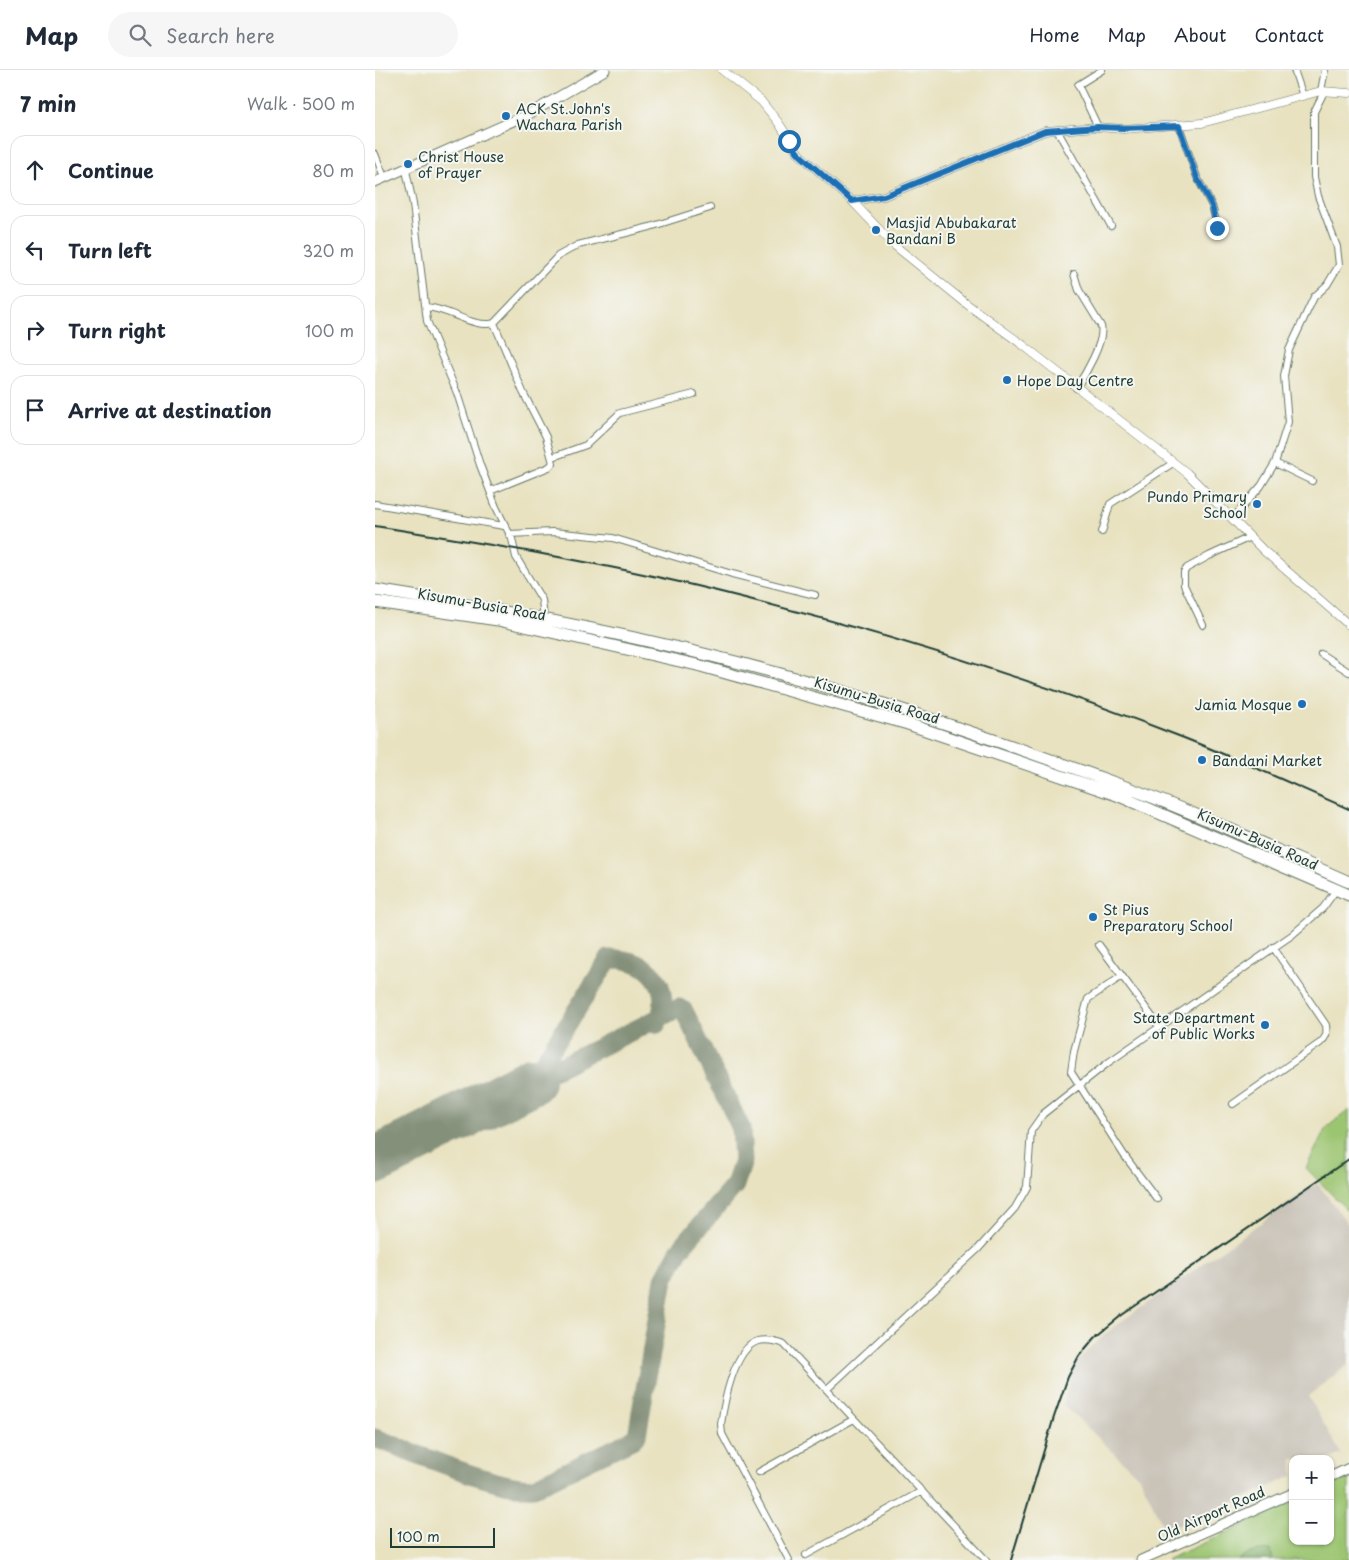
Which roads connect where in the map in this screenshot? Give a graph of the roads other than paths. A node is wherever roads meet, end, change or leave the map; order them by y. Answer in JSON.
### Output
{"nodes":[{"id":1,"x":605,"y":70,"type":"edge"},
{"id":2,"x":723,"y":70,"type":"edge"},
{"id":3,"x":1102,"y":70,"type":"edge"},
{"id":4,"x":1294,"y":70,"type":"edge"},
{"id":5,"x":1325,"y":70,"type":"edge"},
{"id":6,"x":1322,"y":92,"type":"junction"},
{"id":7,"x":1349,"y":93,"type":"edge"},
{"id":8,"x":1303,"y":96,"type":"junction"},
{"id":9,"x":1179,"y":126,"type":"junction"},
{"id":10,"x":1098,"y":127,"type":"junction"},
{"id":11,"x":1057,"y":130,"type":"junction"},
{"id":12,"x":375,"y":154,"type":"edge"},
{"id":13,"x":405,"y":170,"type":"junction"},
{"id":14,"x":384,"y":177,"type":"junction"},
{"id":15,"x":375,"y":182,"type":"edge"},
{"id":16,"x":852,"y":201,"type":"junction"},
{"id":17,"x":710,"y":208,"type":"dead end"},
{"id":18,"x":1111,"y":226,"type":"dead end"},
{"id":19,"x":1217,"y":228,"type":"dead end"},
{"id":20,"x":1075,"y":274,"type":"dead end"},
{"id":21,"x":426,"y":306,"type":"junction"},
{"id":22,"x":494,"y":323,"type":"junction"},
{"id":23,"x":1076,"y":388,"type":"junction"},
{"id":24,"x":694,"y":394,"type":"dead end"},
{"id":25,"x":553,"y":457,"type":"junction"},
{"id":26,"x":1173,"y":463,"type":"junction"},
{"id":27,"x":1275,"y":463,"type":"junction"},
{"id":28,"x":1312,"y":481,"type":"dead end"},
{"id":29,"x":490,"y":491,"type":"junction"},
{"id":30,"x":375,"y":504,"type":"edge"},
{"id":31,"x":1232,"y":519,"type":"junction"},
{"id":32,"x":504,"y":526,"type":"junction"},
{"id":33,"x":1102,"y":532,"type":"dead end"},
{"id":34,"x":509,"y":534,"type":"junction"},
{"id":35,"x":1250,"y":537,"type":"junction"},
{"id":36,"x":375,"y":590,"type":"edge"},
{"id":37,"x":815,"y":595,"type":"dead end"},
{"id":38,"x":375,"y":602,"type":"edge"},
{"id":39,"x":544,"y":619,"type":"junction"},
{"id":40,"x":1203,"y":625,"type":"dead end"},
{"id":41,"x":1349,"y":625,"type":"edge"},
{"id":42,"x":1321,"y":654,"type":"dead end"},
{"id":43,"x":1349,"y":672,"type":"edge"},
{"id":44,"x":1349,"y":882,"type":"edge"},
{"id":45,"x":1336,"y":890,"type":"junction"},
{"id":46,"x":1349,"y":895,"type":"edge"},
{"id":47,"x":1099,"y":945,"type":"dead end"},
{"id":48,"x":1273,"y":947,"type":"junction"},
{"id":49,"x":1122,"y":976,"type":"junction"},
{"id":50,"x":1159,"y":1026,"type":"junction"},
{"id":51,"x":1079,"y":1086,"type":"junction"},
{"id":52,"x":1233,"y":1104,"type":"dead end"},
{"id":53,"x":1157,"y":1199,"type":"dead end"},
{"id":54,"x":827,"y":1389,"type":"junction"},
{"id":55,"x":853,"y":1418,"type":"junction"},
{"id":56,"x":1349,"y":1468,"type":"edge"},
{"id":57,"x":759,"y":1472,"type":"dead end"},
{"id":58,"x":1334,"y":1475,"type":"edge"},
{"id":59,"x":922,"y":1491,"type":"junction"},
{"id":60,"x":1289,"y":1495,"type":"edge"},
{"id":61,"x":806,"y":1555,"type":"dead end"},
{"id":62,"x":789,"y":1560,"type":"edge"},
{"id":63,"x":986,"y":1560,"type":"edge"},
{"id":64,"x":1141,"y":1560,"type":"edge"}],
"edges":[{"from":1,"to":13,"type":"main road"},
{"from":2,"to":16,"type":"street"},
{"from":3,"to":10,"type":"street"},
{"from":4,"to":8,"type":"street"},
{"from":5,"to":6,"type":"street"},
{"from":6,"to":7,"type":"street"},
{"from":6,"to":8,"type":"street"},
{"from":6,"to":27,"type":"street"},
{"from":8,"to":9,"type":"street"},
{"from":9,"to":10,"type":"street"},
{"from":9,"to":19,"type":"street"},
{"from":10,"to":11,"type":"street"},
{"from":11,"to":16,"type":"street"},
{"from":11,"to":18,"type":"street"},
{"from":12,"to":14,"type":"street"},
{"from":13,"to":14,"type":"main road"},
{"from":13,"to":21,"type":"street"},
{"from":14,"to":15,"type":"main road"},
{"from":16,"to":23,"type":"street"},
{"from":17,"to":22,"type":"street"},
{"from":20,"to":23,"type":"street"},
{"from":21,"to":22,"type":"street"},
{"from":21,"to":29,"type":"street"},
{"from":22,"to":25,"type":"street"},
{"from":23,"to":26,"type":"street"},
{"from":24,"to":25,"type":"street"},
{"from":25,"to":29,"type":"street"},
{"from":26,"to":31,"type":"street"},
{"from":26,"to":33,"type":"street"},
{"from":27,"to":28,"type":"street"},
{"from":27,"to":31,"type":"street"},
{"from":29,"to":32,"type":"street"},
{"from":30,"to":32,"type":"street"},
{"from":31,"to":35,"type":"street"},
{"from":32,"to":34,"type":"street"},
{"from":34,"to":37,"type":"street"},
{"from":34,"to":39,"type":"street"},
{"from":35,"to":40,"type":"street"},
{"from":35,"to":41,"type":"street"},
{"from":36,"to":39,"type":"highway","name":"Kisumu-Busia Road"},
{"from":38,"to":45,"type":"highway","name":"Kisumu-Busia Road"},
{"from":39,"to":44,"type":"highway","name":"Kisumu-Busia Road"},
{"from":42,"to":43,"type":"street"},
{"from":45,"to":46,"type":"highway","name":"Kisumu-Busia Road"},
{"from":45,"to":48,"type":"street"},
{"from":47,"to":49,"type":"street"},
{"from":48,"to":50,"type":"street"},
{"from":48,"to":52,"type":"street"},
{"from":49,"to":50,"type":"street"},
{"from":49,"to":51,"type":"street"},
{"from":50,"to":51,"type":"street"},
{"from":51,"to":53,"type":"street"},
{"from":51,"to":54,"type":"street"},
{"from":54,"to":55,"type":"street"},
{"from":54,"to":62,"type":"street"},
{"from":55,"to":57,"type":"street"},
{"from":55,"to":59,"type":"street"},
{"from":56,"to":58,"type":"main road"},
{"from":59,"to":61,"type":"street"},
{"from":59,"to":63,"type":"street"},
{"from":60,"to":64,"type":"main road","name":"Old Airport Road"}]}
